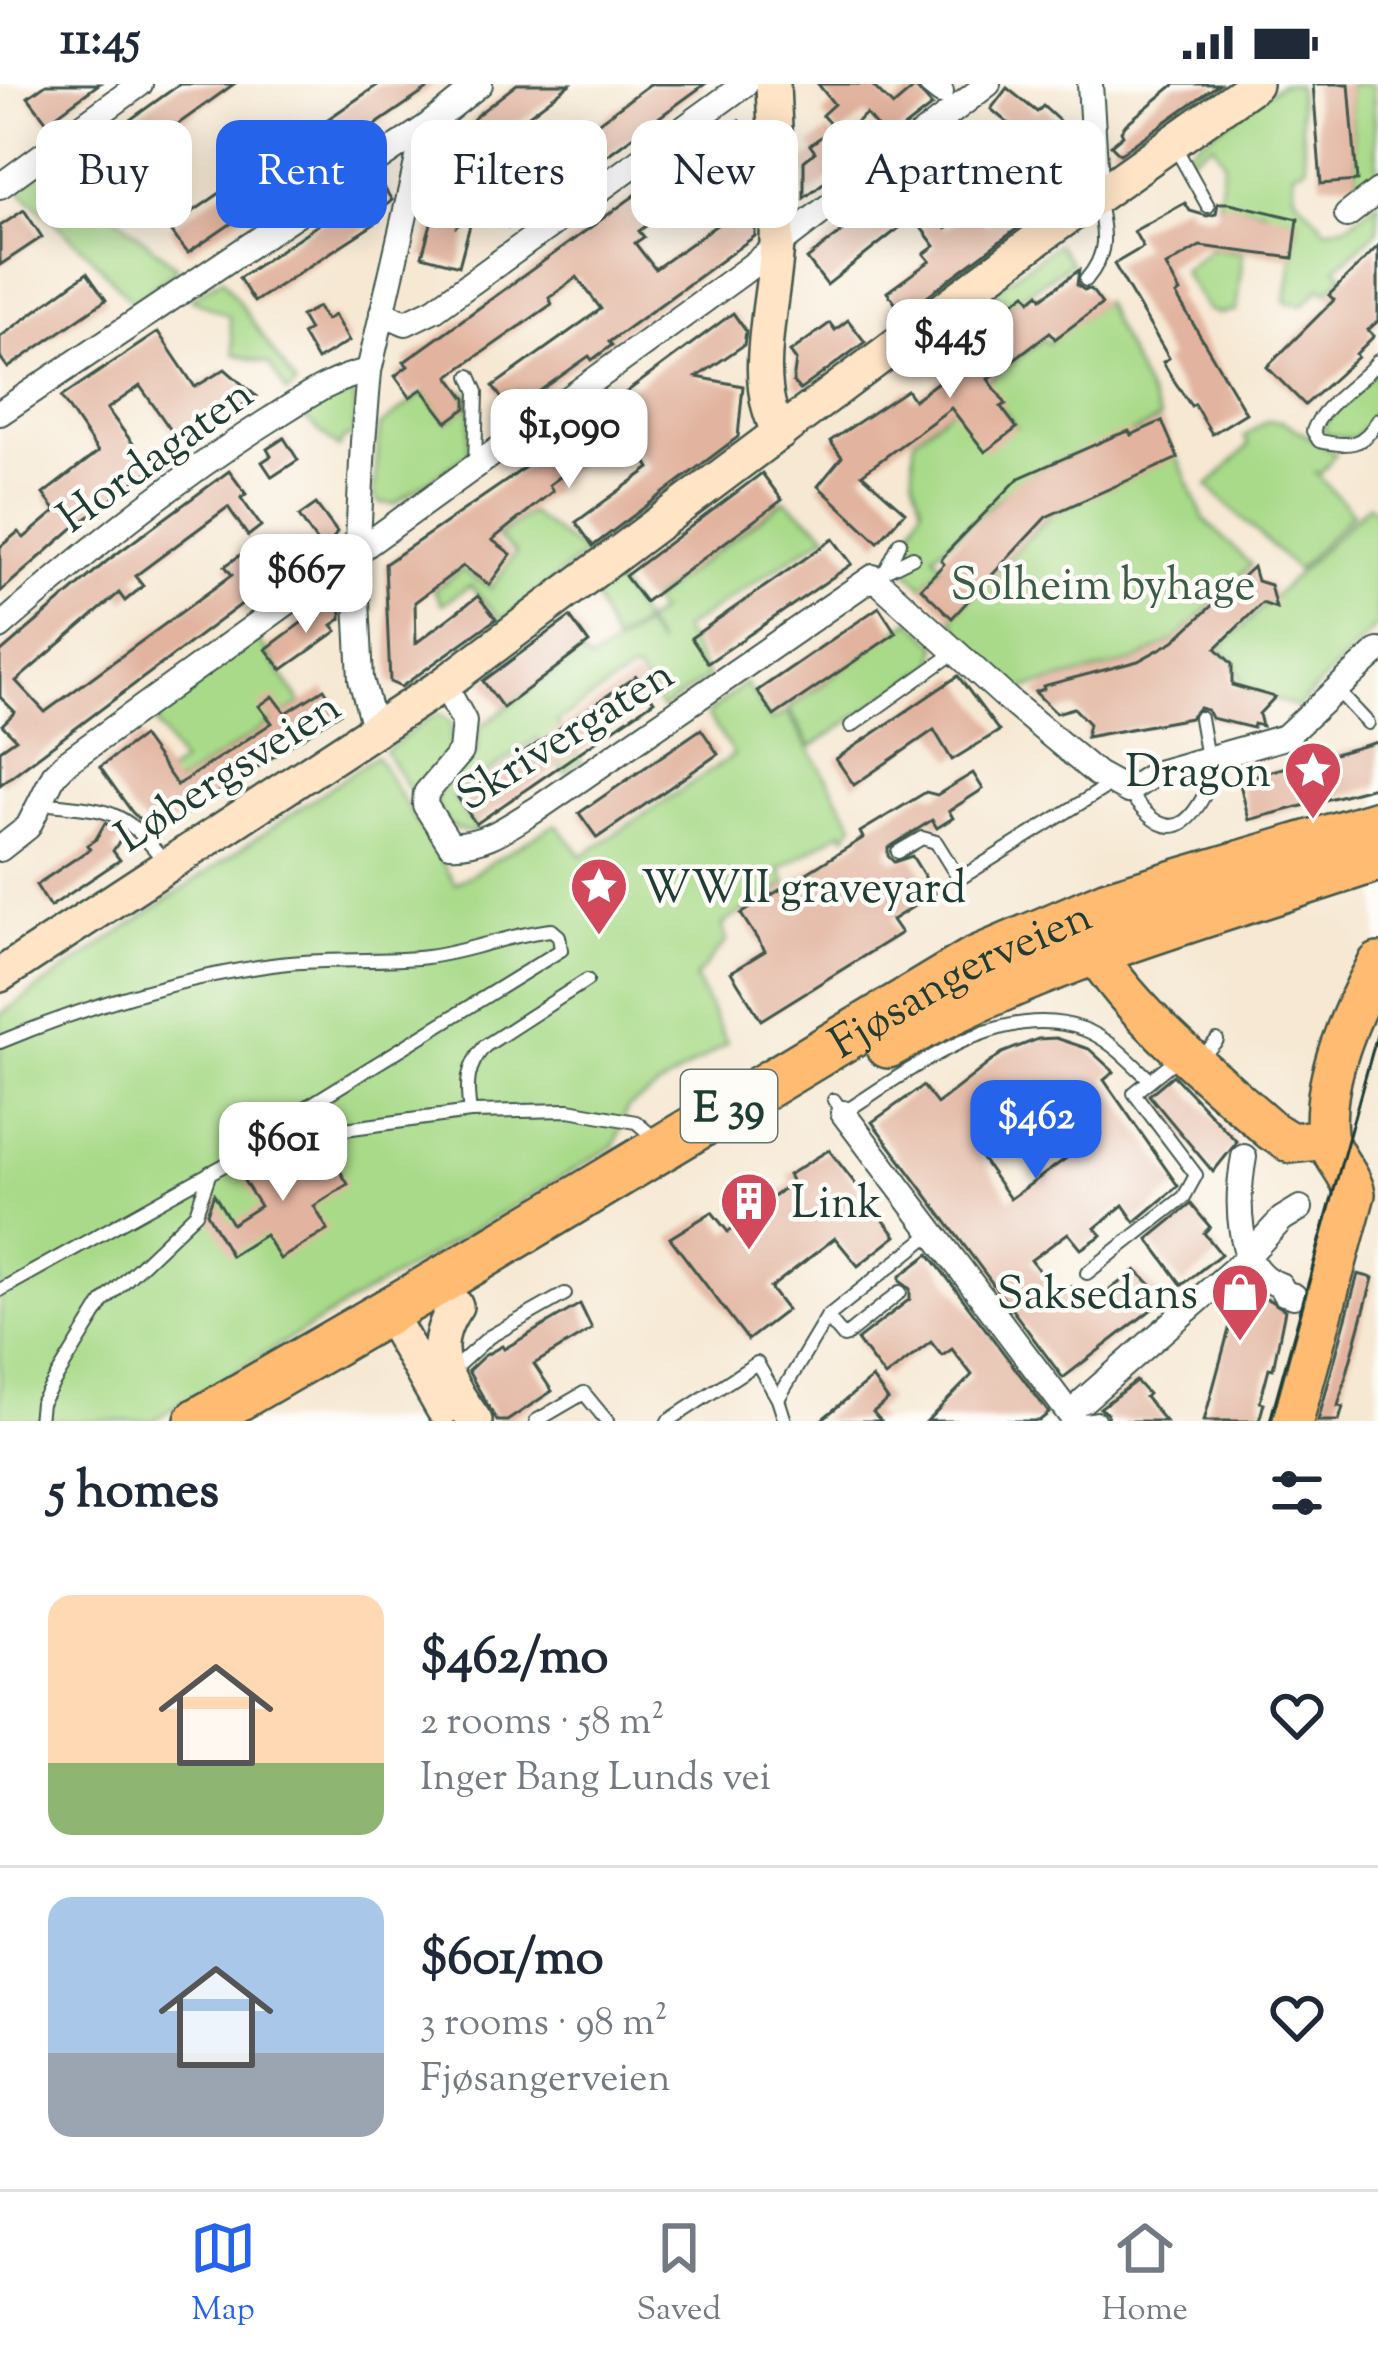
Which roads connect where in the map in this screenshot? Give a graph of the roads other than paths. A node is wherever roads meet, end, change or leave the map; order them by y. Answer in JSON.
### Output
{"nodes":[{"id":1,"x":140,"y":84,"type":"edge"},
{"id":2,"x":480,"y":84,"type":"edge"},
{"id":3,"x":745,"y":84,"type":"edge"},
{"id":4,"x":773,"y":84,"type":"edge"},
{"id":5,"x":988,"y":84,"type":"edge"},
{"id":6,"x":1090,"y":84,"type":"edge"},
{"id":7,"x":1255,"y":84,"type":"edge"},
{"id":8,"x":435,"y":120,"type":"edge"},
{"id":9,"x":1092,"y":120,"type":"edge"},
{"id":10,"x":411,"y":137,"type":"edge"},
{"id":11,"x":1174,"y":144,"type":"junction"},
{"id":12,"x":0,"y":186,"type":"edge"},
{"id":13,"x":411,"y":189,"type":"edge"},
{"id":14,"x":1105,"y":190,"type":"edge"},
{"id":15,"x":1378,"y":191,"type":"edge"},
{"id":16,"x":1208,"y":206,"type":"dead end"},
{"id":17,"x":1348,"y":215,"type":"dead end"},
{"id":18,"x":1053,"y":228,"type":"edge"},
{"id":19,"x":1103,"y":228,"type":"edge"},
{"id":20,"x":777,"y":245,"type":"junction"},
{"id":21,"x":1086,"y":280,"type":"dead end"},
{"id":22,"x":382,"y":314,"type":"junction"},
{"id":23,"x":1378,"y":361,"type":"edge"},
{"id":24,"x":370,"y":371,"type":"junction"},
{"id":25,"x":470,"y":376,"type":"dead end"},
{"id":26,"x":0,"y":413,"type":"edge"},
{"id":27,"x":1378,"y":420,"type":"edge"},
{"id":28,"x":780,"y":433,"type":"junction"},
{"id":29,"x":475,"y":466,"type":"junction"},
{"id":30,"x":900,"y":542,"type":"dead end"},
{"id":31,"x":359,"y":548,"type":"junction"},
{"id":32,"x":913,"y":557,"type":"dead end"},
{"id":33,"x":879,"y":573,"type":"junction"},
{"id":34,"x":0,"y":627,"type":"edge"},
{"id":35,"x":1378,"y":651,"type":"edge"},
{"id":36,"x":954,"y":653,"type":"junction"},
{"id":37,"x":444,"y":684,"type":"junction"},
{"id":38,"x":1337,"y":690,"type":"junction"},
{"id":39,"x":1200,"y":718,"type":"dead end"},
{"id":40,"x":1368,"y":723,"type":"dead end"},
{"id":41,"x":851,"y":726,"type":"dead end"},
{"id":42,"x":374,"y":728,"type":"junction"},
{"id":43,"x":1215,"y":757,"type":"junction"},
{"id":44,"x":1112,"y":783,"type":"junction"},
{"id":45,"x":42,"y":803,"type":"junction"},
{"id":46,"x":1378,"y":823,"type":"edge"},
{"id":47,"x":0,"y":849,"type":"edge"},
{"id":48,"x":898,"y":852,"type":"dead end"},
{"id":49,"x":1378,"y":858,"type":"edge"},
{"id":50,"x":166,"y":863,"type":"junction"},
{"id":51,"x":1085,"y":934,"type":"junction"},
{"id":52,"x":1378,"y":963,"type":"edge"},
{"id":53,"x":0,"y":975,"type":"edge"},
{"id":54,"x":587,"y":980,"type":"dead end"},
{"id":55,"x":0,"y":1042,"type":"edge"},
{"id":56,"x":1199,"y":1052,"type":"junction"},
{"id":57,"x":1150,"y":1080,"type":"junction"},
{"id":58,"x":838,"y":1107,"type":"joint"},
{"id":59,"x":470,"y":1112,"type":"junction"},
{"id":60,"x":271,"y":1139,"type":"junction"},
{"id":61,"x":1327,"y":1139,"type":"junction"},
{"id":62,"x":664,"y":1146,"type":"junction"},
{"id":63,"x":1244,"y":1156,"type":"dead end"},
{"id":64,"x":211,"y":1171,"type":"junction"},
{"id":65,"x":1300,"y":1208,"type":"dead end"},
{"id":66,"x":931,"y":1234,"type":"junction"},
{"id":67,"x":1247,"y":1257,"type":"junction"},
{"id":68,"x":1087,"y":1273,"type":"dead end"},
{"id":69,"x":0,"y":1290,"type":"edge"},
{"id":70,"x":900,"y":1292,"type":"dead end"},
{"id":71,"x":565,"y":1294,"type":"dead end"},
{"id":72,"x":1294,"y":1296,"type":"dead end"},
{"id":73,"x":456,"y":1306,"type":"junction"},
{"id":74,"x":827,"y":1317,"type":"junction"},
{"id":75,"x":395,"y":1324,"type":"junction"},
{"id":76,"x":437,"y":1381,"type":"junction"},
{"id":77,"x":778,"y":1399,"type":"junction"},
{"id":78,"x":1083,"y":1415,"type":"edge"},
{"id":79,"x":39,"y":1421,"type":"edge"},
{"id":80,"x":198,"y":1421,"type":"edge"},
{"id":81,"x":249,"y":1421,"type":"edge"},
{"id":82,"x":451,"y":1421,"type":"edge"},
{"id":83,"x":475,"y":1421,"type":"edge"},
{"id":84,"x":536,"y":1421,"type":"edge"},
{"id":85,"x":607,"y":1421,"type":"edge"},
{"id":86,"x":668,"y":1421,"type":"edge"},
{"id":87,"x":784,"y":1421,"type":"edge"},
{"id":88,"x":1293,"y":1421,"type":"edge"}],
"edges":[{"from":1,"to":12,"type":"street"},
{"from":2,"to":8,"type":"street"},
{"from":3,"to":22,"type":"street"},
{"from":4,"to":20,"type":"street"},
{"from":5,"to":20,"type":"street"},
{"from":6,"to":9,"type":"street"},
{"from":7,"to":11,"type":"street","name":"Løbergsveien"},
{"from":10,"to":26,"type":"street"},
{"from":11,"to":14,"type":"street","name":"Løbergsveien"},
{"from":11,"to":16,"type":"lane"},
{"from":13,"to":22,"type":"street"},
{"from":15,"to":17,"type":"street"},
{"from":18,"to":28,"type":"street","name":"Løbergsveien"},
{"from":19,"to":21,"type":"lane"},
{"from":20,"to":28,"type":"street"},
{"from":20,"to":29,"type":"street"},
{"from":22,"to":24,"type":"street"},
{"from":23,"to":27,"type":"lane"},
{"from":24,"to":31,"type":"street"},
{"from":24,"to":34,"type":"street","name":"Hordagaten"},
{"from":25,"to":29,"type":"lane"},
{"from":28,"to":37,"type":"street","name":"Løbergsveien"},
{"from":29,"to":31,"type":"street"},
{"from":30,"to":33,"type":"lane"},
{"from":31,"to":42,"type":"street"},
{"from":31,"to":45,"type":"street"},
{"from":32,"to":33,"type":"lane"},
{"from":33,"to":36,"type":"street"},
{"from":33,"to":37,"type":"street","name":"Skrivergaten"},
{"from":35,"to":38,"type":"street"},
{"from":36,"to":41,"type":"lane"},
{"from":36,"to":44,"type":"street"},
{"from":37,"to":42,"type":"street","name":"Løbergsveien"},
{"from":38,"to":40,"type":"lane"},
{"from":38,"to":43,"type":"street"},
{"from":39,"to":43,"type":"lane"},
{"from":42,"to":50,"type":"street","name":"Løbergsveien"},
{"from":43,"to":44,"type":"street"},
{"from":43,"to":44,"type":"lane"},
{"from":44,"to":48,"type":"lane"},
{"from":45,"to":47,"type":"street"},
{"from":45,"to":50,"type":"lane"},
{"from":46,"to":51,"type":"highway","name":"Fjøsangerveien","number":"E 39"},
{"from":49,"to":51,"type":"highway","name":"Fjøsangerveien","number":"E 39"},
{"from":50,"to":53,"type":"street","name":"Løbergsveien"},
{"from":51,"to":56,"type":"main road"},
{"from":51,"to":62,"type":"highway","name":"Fjøsangerveien","number":"E 39"},
{"from":51,"to":73,"type":"highway","name":"Fjøsangerveien","number":"E 39"},
{"from":52,"to":61,"type":"main road"},
{"from":54,"to":59,"type":"lane"},
{"from":55,"to":60,"type":"lane"},
{"from":56,"to":57,"type":"lane"},
{"from":56,"to":61,"type":"main road"},
{"from":57,"to":58,"type":"lane"},
{"from":57,"to":68,"type":"lane"},
{"from":58,"to":66,"type":"street"},
{"from":59,"to":60,"type":"lane"},
{"from":59,"to":62,"type":"lane"},
{"from":60,"to":64,"type":"lane"},
{"from":61,"to":88,"type":"main road"},
{"from":62,"to":75,"type":"highway","name":"Fjøsangerveien","number":"E 39"},
{"from":63,"to":67,"type":"street"},
{"from":64,"to":69,"type":"lane"},
{"from":64,"to":79,"type":"lane"},
{"from":65,"to":67,"type":"street"},
{"from":66,"to":74,"type":"lane"},
{"from":66,"to":78,"type":"street"},
{"from":67,"to":72,"type":"street"},
{"from":67,"to":78,"type":"street"},
{"from":70,"to":74,"type":"lane"},
{"from":71,"to":76,"type":"lane"},
{"from":73,"to":75,"type":"highway","name":"Fjøsangerveien","number":"E 39"},
{"from":73,"to":76,"type":"street"},
{"from":74,"to":77,"type":"lane"},
{"from":75,"to":76,"type":"street"},
{"from":75,"to":80,"type":"highway","name":"Fjøsangerveien","number":"E 39"},
{"from":75,"to":81,"type":"highway","name":"Fjøsangerveien","number":"E 39"},
{"from":76,"to":82,"type":"street"},
{"from":76,"to":83,"type":"street"},
{"from":77,"to":86,"type":"lane"},
{"from":77,"to":87,"type":"lane"},
{"from":84,"to":85,"type":"lane"}]}
